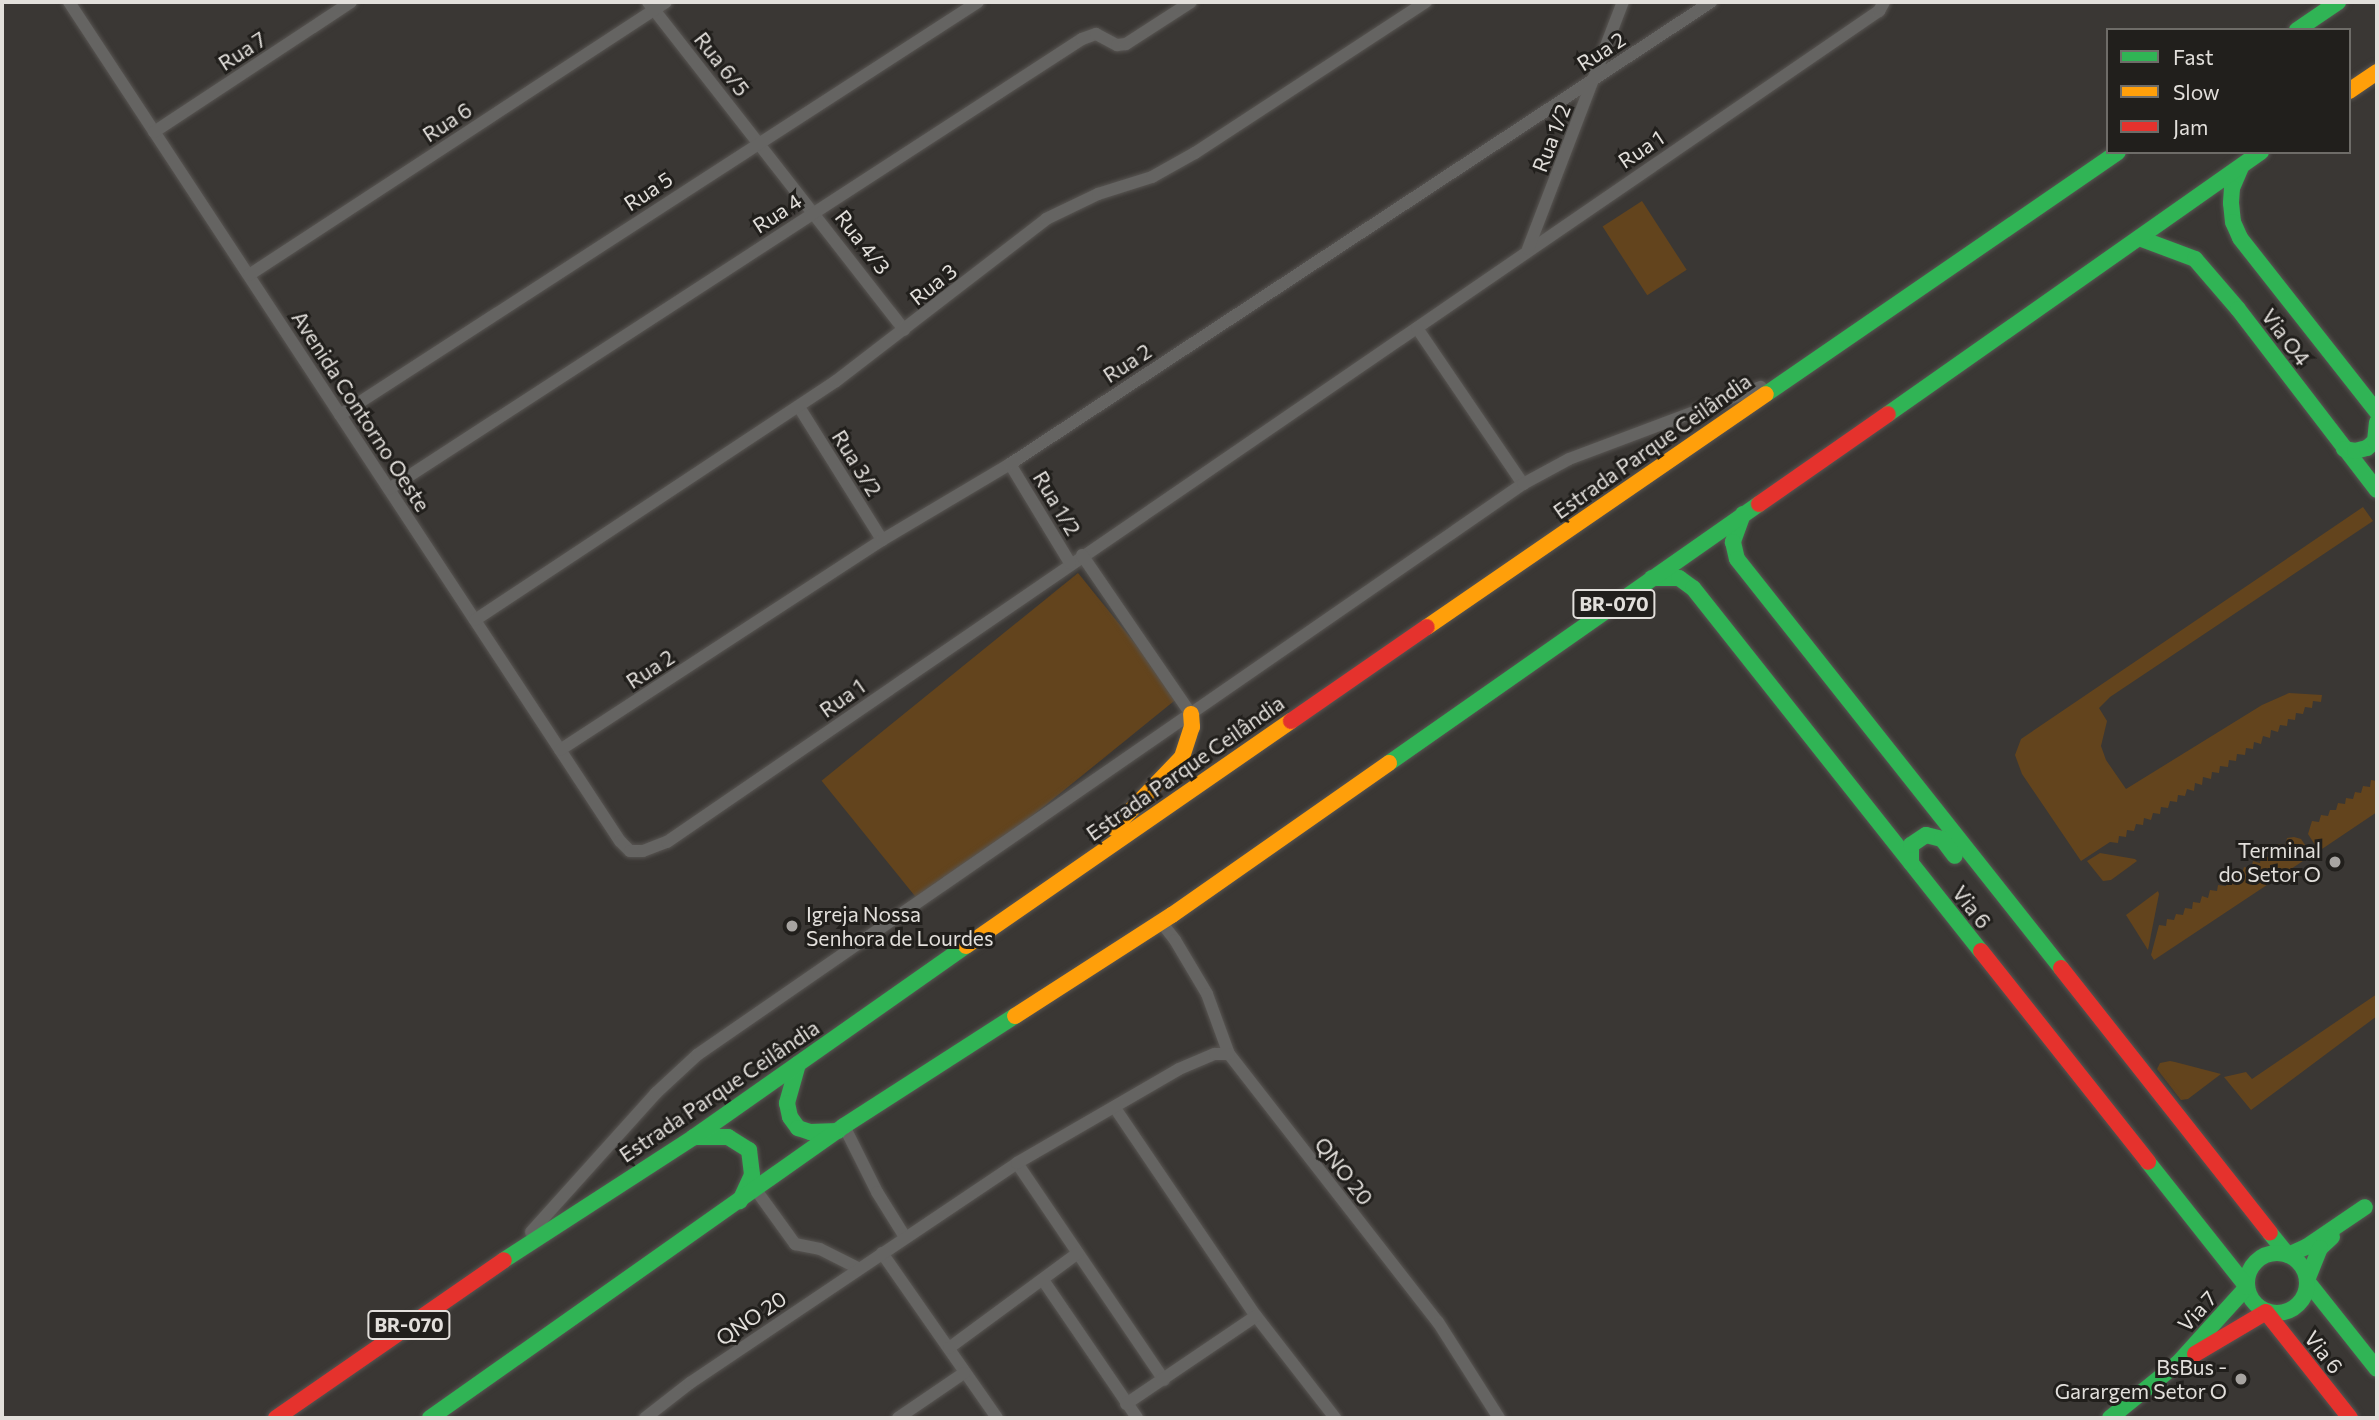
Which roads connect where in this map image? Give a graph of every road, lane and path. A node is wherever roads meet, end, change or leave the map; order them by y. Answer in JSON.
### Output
{"nodes":[{"id":1,"x":69,"y":2,"type":"edge"},
{"id":2,"x":351,"y":2,"type":"edge"},
{"id":3,"x":666,"y":2,"type":"edge"},
{"id":4,"x":978,"y":2,"type":"edge"},
{"id":5,"x":1191,"y":2,"type":"edge"},
{"id":6,"x":1426,"y":2,"type":"edge"},
{"id":7,"x":1623,"y":2,"type":"edge"},
{"id":8,"x":1712,"y":2,"type":"edge"},
{"id":9,"x":1884,"y":2,"type":"edge"},
{"id":10,"x":2338,"y":2,"type":"edge"},
{"id":11,"x":651,"y":6,"type":"edge"},
{"id":12,"x":2300,"y":28,"type":"edge"},
{"id":13,"x":2377,"y":72,"type":"edge"},
{"id":14,"x":1594,"y":79,"type":"junction"},
{"id":15,"x":2351,"y":90,"type":"edge"},
{"id":16,"x":153,"y":132,"type":"junction"},
{"id":17,"x":759,"y":142,"type":"junction"},
{"id":18,"x":2115,"y":154,"type":"edge"},
{"id":19,"x":2258,"y":154,"type":"edge"},
{"id":20,"x":2241,"y":167,"type":"junction"},
{"id":21,"x":815,"y":211,"type":"junction"},
{"id":22,"x":2139,"y":238,"type":"junction"},
{"id":23,"x":1528,"y":250,"type":"junction"},
{"id":24,"x":249,"y":275,"type":"junction"},
{"id":25,"x":1417,"y":328,"type":"junction"},
{"id":26,"x":904,"y":330,"type":"junction"},
{"id":27,"x":1791,"y":376,"type":"junction"},
{"id":28,"x":799,"y":407,"type":"junction"},
{"id":29,"x":2377,"y":412,"type":"edge"},
{"id":30,"x":340,"y":415,"type":"junction"},
{"id":31,"x":2377,"y":422,"type":"edge"},
{"id":32,"x":2344,"y":449,"type":"junction"},
{"id":33,"x":1010,"y":464,"type":"junction"},
{"id":34,"x":1524,"y":484,"type":"junction"},
{"id":35,"x":389,"y":489,"type":"junction"},
{"id":36,"x":2377,"y":489,"type":"edge"},
{"id":37,"x":1743,"y":514,"type":"junction"},
{"id":38,"x":882,"y":540,"type":"junction"},
{"id":39,"x":1082,"y":555,"type":"junction"},
{"id":40,"x":1070,"y":563,"type":"junction"},
{"id":41,"x":1651,"y":578,"type":"junction"},
{"id":42,"x":475,"y":620,"type":"junction"},
{"id":43,"x":1191,"y":714,"type":"junction"},
{"id":44,"x":560,"y":750,"type":"junction"},
{"id":45,"x":620,"y":841,"type":"joint"},
{"id":46,"x":1910,"y":863,"type":"junction"},
{"id":47,"x":1065,"y":876,"type":"junction"},
{"id":48,"x":1161,"y":922,"type":"junction"},
{"id":49,"x":2060,"y":969,"type":"junction"},
{"id":50,"x":1229,"y":1054,"type":"junction"},
{"id":51,"x":798,"y":1064,"type":"junction"},
{"id":52,"x":1115,"y":1108,"type":"junction"},
{"id":53,"x":841,"y":1129,"type":"junction"},
{"id":54,"x":694,"y":1137,"type":"junction"},
{"id":55,"x":1017,"y":1163,"type":"junction"},
{"id":56,"x":756,"y":1190,"type":"junction"},
{"id":57,"x":740,"y":1202,"type":"junction"},
{"id":58,"x":2371,"y":1202,"type":"edge"},
{"id":59,"x":905,"y":1237,"type":"junction"},
{"id":60,"x":882,"y":1253,"type":"junction"},
{"id":61,"x":1078,"y":1253,"type":"junction"},
{"id":62,"x":511,"y":1255,"type":"junction"},
{"id":63,"x":2288,"y":1255,"type":"junction"},
{"id":64,"x":858,"y":1269,"type":"junction"},
{"id":65,"x":1044,"y":1280,"type":"junction"},
{"id":66,"x":2307,"y":1281,"type":"junction"},
{"id":67,"x":2247,"y":1287,"type":"junction"},
{"id":68,"x":2266,"y":1312,"type":"junction"},
{"id":69,"x":1256,"y":1316,"type":"junction"},
{"id":70,"x":949,"y":1348,"type":"junction"},
{"id":71,"x":2178,"y":1363,"type":"junction"},
{"id":72,"x":2377,"y":1370,"type":"edge"},
{"id":73,"x":964,"y":1373,"type":"junction"},
{"id":74,"x":1164,"y":1380,"type":"junction"},
{"id":75,"x":1126,"y":1404,"type":"junction"},
{"id":76,"x":1331,"y":1417,"type":"edge"},
{"id":77,"x":276,"y":1418,"type":"edge"},
{"id":78,"x":430,"y":1418,"type":"edge"},
{"id":79,"x":645,"y":1418,"type":"edge"},
{"id":80,"x":898,"y":1418,"type":"edge"},
{"id":81,"x":997,"y":1418,"type":"edge"},
{"id":82,"x":1137,"y":1418,"type":"edge"},
{"id":83,"x":1499,"y":1418,"type":"edge"},
{"id":84,"x":2110,"y":1418,"type":"edge"},
{"id":85,"x":2350,"y":1418,"type":"edge"}],
"edges":[{"from":1,"to":16,"type":"street","name":"Avenida Contorno Oeste"},
{"from":2,"to":16,"type":"street","name":"Rua 7"},
{"from":3,"to":11,"type":"street","name":"Rua 6"},
{"from":4,"to":17,"type":"street","name":"Rua 5"},
{"from":5,"to":21,"type":"street","name":"Rua 4"},
{"from":6,"to":26,"type":"street","name":"Rua 3"},
{"from":7,"to":14,"type":"street","name":"Rua 1/2"},
{"from":8,"to":14,"type":"street","name":"Rua 2"},
{"from":9,"to":23,"type":"street","name":"Rua 1"},
{"from":10,"to":12,"type":"main road"},
{"from":11,"to":17,"type":"street","name":"Rua 6/5"},
{"from":11,"to":24,"type":"street","name":"Rua 6"},
{"from":13,"to":15,"type":"main road"},
{"from":14,"to":23,"type":"street","name":"Rua 1/2"},
{"from":14,"to":33,"type":"street","name":"Rua 2"},
{"from":16,"to":24,"type":"street","name":"Avenida Contorno Oeste"},
{"from":17,"to":21,"type":"street","name":"Rua 6/5"},
{"from":17,"to":30,"type":"street","name":"Rua 5"},
{"from":18,"to":27,"type":"main road","name":"Estrada Parque Ceilândia","number":"BR-070"},
{"from":19,"to":20,"type":"main road","number":"BR-070"},
{"from":20,"to":22,"type":"main road","number":"BR-070"},
{"from":20,"to":29,"type":"main road","name":"Via O4"},
{"from":21,"to":26,"type":"street","name":"Rua 4/3"},
{"from":21,"to":35,"type":"street","name":"Rua 4"},
{"from":22,"to":32,"type":"main road","name":"Via O4"},
{"from":22,"to":37,"type":"main road","number":"BR-070"},
{"from":23,"to":25,"type":"street","name":"Rua 1"},
{"from":24,"to":30,"type":"street","name":"Avenida Contorno Oeste"},
{"from":25,"to":34,"type":"street"},
{"from":25,"to":39,"type":"street","name":"Rua 1"},
{"from":26,"to":28,"type":"street","name":"Rua 3"},
{"from":27,"to":34,"type":"street"},
{"from":27,"to":47,"type":"main road","name":"Estrada Parque Ceilândia","number":"BR-070"},
{"from":28,"to":38,"type":"street","name":"Rua 3/2"},
{"from":28,"to":42,"type":"street","name":"Rua 3"},
{"from":30,"to":35,"type":"street","name":"Avenida Contorno Oeste"},
{"from":31,"to":32,"type":"main road"},
{"from":32,"to":36,"type":"main road","name":"Via O4"},
{"from":33,"to":38,"type":"street","name":"Rua 2"},
{"from":33,"to":40,"type":"street","name":"Rua 1/2"},
{"from":34,"to":43,"type":"street"},
{"from":35,"to":42,"type":"street","name":"Avenida Contorno Oeste"},
{"from":37,"to":41,"type":"main road","number":"BR-070"},
{"from":37,"to":49,"type":"main road","name":"Via 6"},
{"from":38,"to":44,"type":"street","name":"Rua 2"},
{"from":39,"to":40,"type":"street","name":"Rua 1"},
{"from":39,"to":43,"type":"street"},
{"from":40,"to":45,"type":"street","name":"Rua 1"},
{"from":41,"to":46,"type":"main road","name":"Via 6"},
{"from":41,"to":48,"type":"main road","number":"BR-070"},
{"from":42,"to":44,"type":"street","name":"Avenida Contorno Oeste"},
{"from":43,"to":47,"type":"main road"},
{"from":43,"to":62,"type":"street"},
{"from":44,"to":45,"type":"street","name":"Avenida Contorno Oeste"},
{"from":46,"to":49,"type":"main road"},
{"from":46,"to":67,"type":"main road","name":"Via 6"},
{"from":47,"to":51,"type":"main road","name":"Estrada Parque Ceilândia","number":"BR-070"},
{"from":48,"to":50,"type":"street"},
{"from":48,"to":53,"type":"main road","number":"BR-070"},
{"from":49,"to":63,"type":"main road","name":"Via 6"},
{"from":50,"to":52,"type":"street","name":"QNO 20"},
{"from":50,"to":83,"type":"street","name":"QNO 20"},
{"from":51,"to":53,"type":"main road"},
{"from":51,"to":54,"type":"main road","name":"Estrada Parque Ceilândia","number":"BR-070"},
{"from":52,"to":55,"type":"street","name":"QNO 20"},
{"from":52,"to":69,"type":"street"},
{"from":53,"to":56,"type":"main road","number":"BR-070"},
{"from":53,"to":59,"type":"street"},
{"from":54,"to":57,"type":"main road"},
{"from":54,"to":62,"type":"main road","name":"Estrada Parque Ceilândia","number":"BR-070"},
{"from":55,"to":59,"type":"street","name":"QNO 20"},
{"from":55,"to":61,"type":"street"},
{"from":56,"to":57,"type":"main road","number":"BR-070"},
{"from":56,"to":64,"type":"street"},
{"from":57,"to":78,"type":"main road","number":"BR-070"},
{"from":58,"to":63,"type":"main road"},
{"from":58,"to":66,"type":"main road"},
{"from":59,"to":60,"type":"street","name":"QNO 20"},
{"from":60,"to":64,"type":"street","name":"QNO 20"},
{"from":60,"to":70,"type":"street"},
{"from":61,"to":65,"type":"street"},
{"from":61,"to":74,"type":"street"},
{"from":62,"to":77,"type":"main road","name":"Estrada Parque Ceilândia","number":"BR-070"},
{"from":63,"to":66,"type":"main road"},
{"from":63,"to":67,"type":"main road"},
{"from":64,"to":79,"type":"street","name":"QNO 20"},
{"from":65,"to":70,"type":"street"},
{"from":65,"to":75,"type":"street"},
{"from":66,"to":68,"type":"main road"},
{"from":66,"to":72,"type":"main road","name":"Via 6"},
{"from":67,"to":68,"type":"main road"},
{"from":67,"to":71,"type":"main road","name":"Via 7"},
{"from":68,"to":71,"type":"main road","name":"Via 7"},
{"from":68,"to":85,"type":"main road","name":"Via 6"},
{"from":69,"to":74,"type":"street"},
{"from":69,"to":76,"type":"street"},
{"from":70,"to":73,"type":"street"},
{"from":71,"to":84,"type":"main road","name":"Via 7"},
{"from":73,"to":80,"type":"street"},
{"from":73,"to":81,"type":"street"},
{"from":74,"to":75,"type":"street"},
{"from":75,"to":82,"type":"street"}]}
